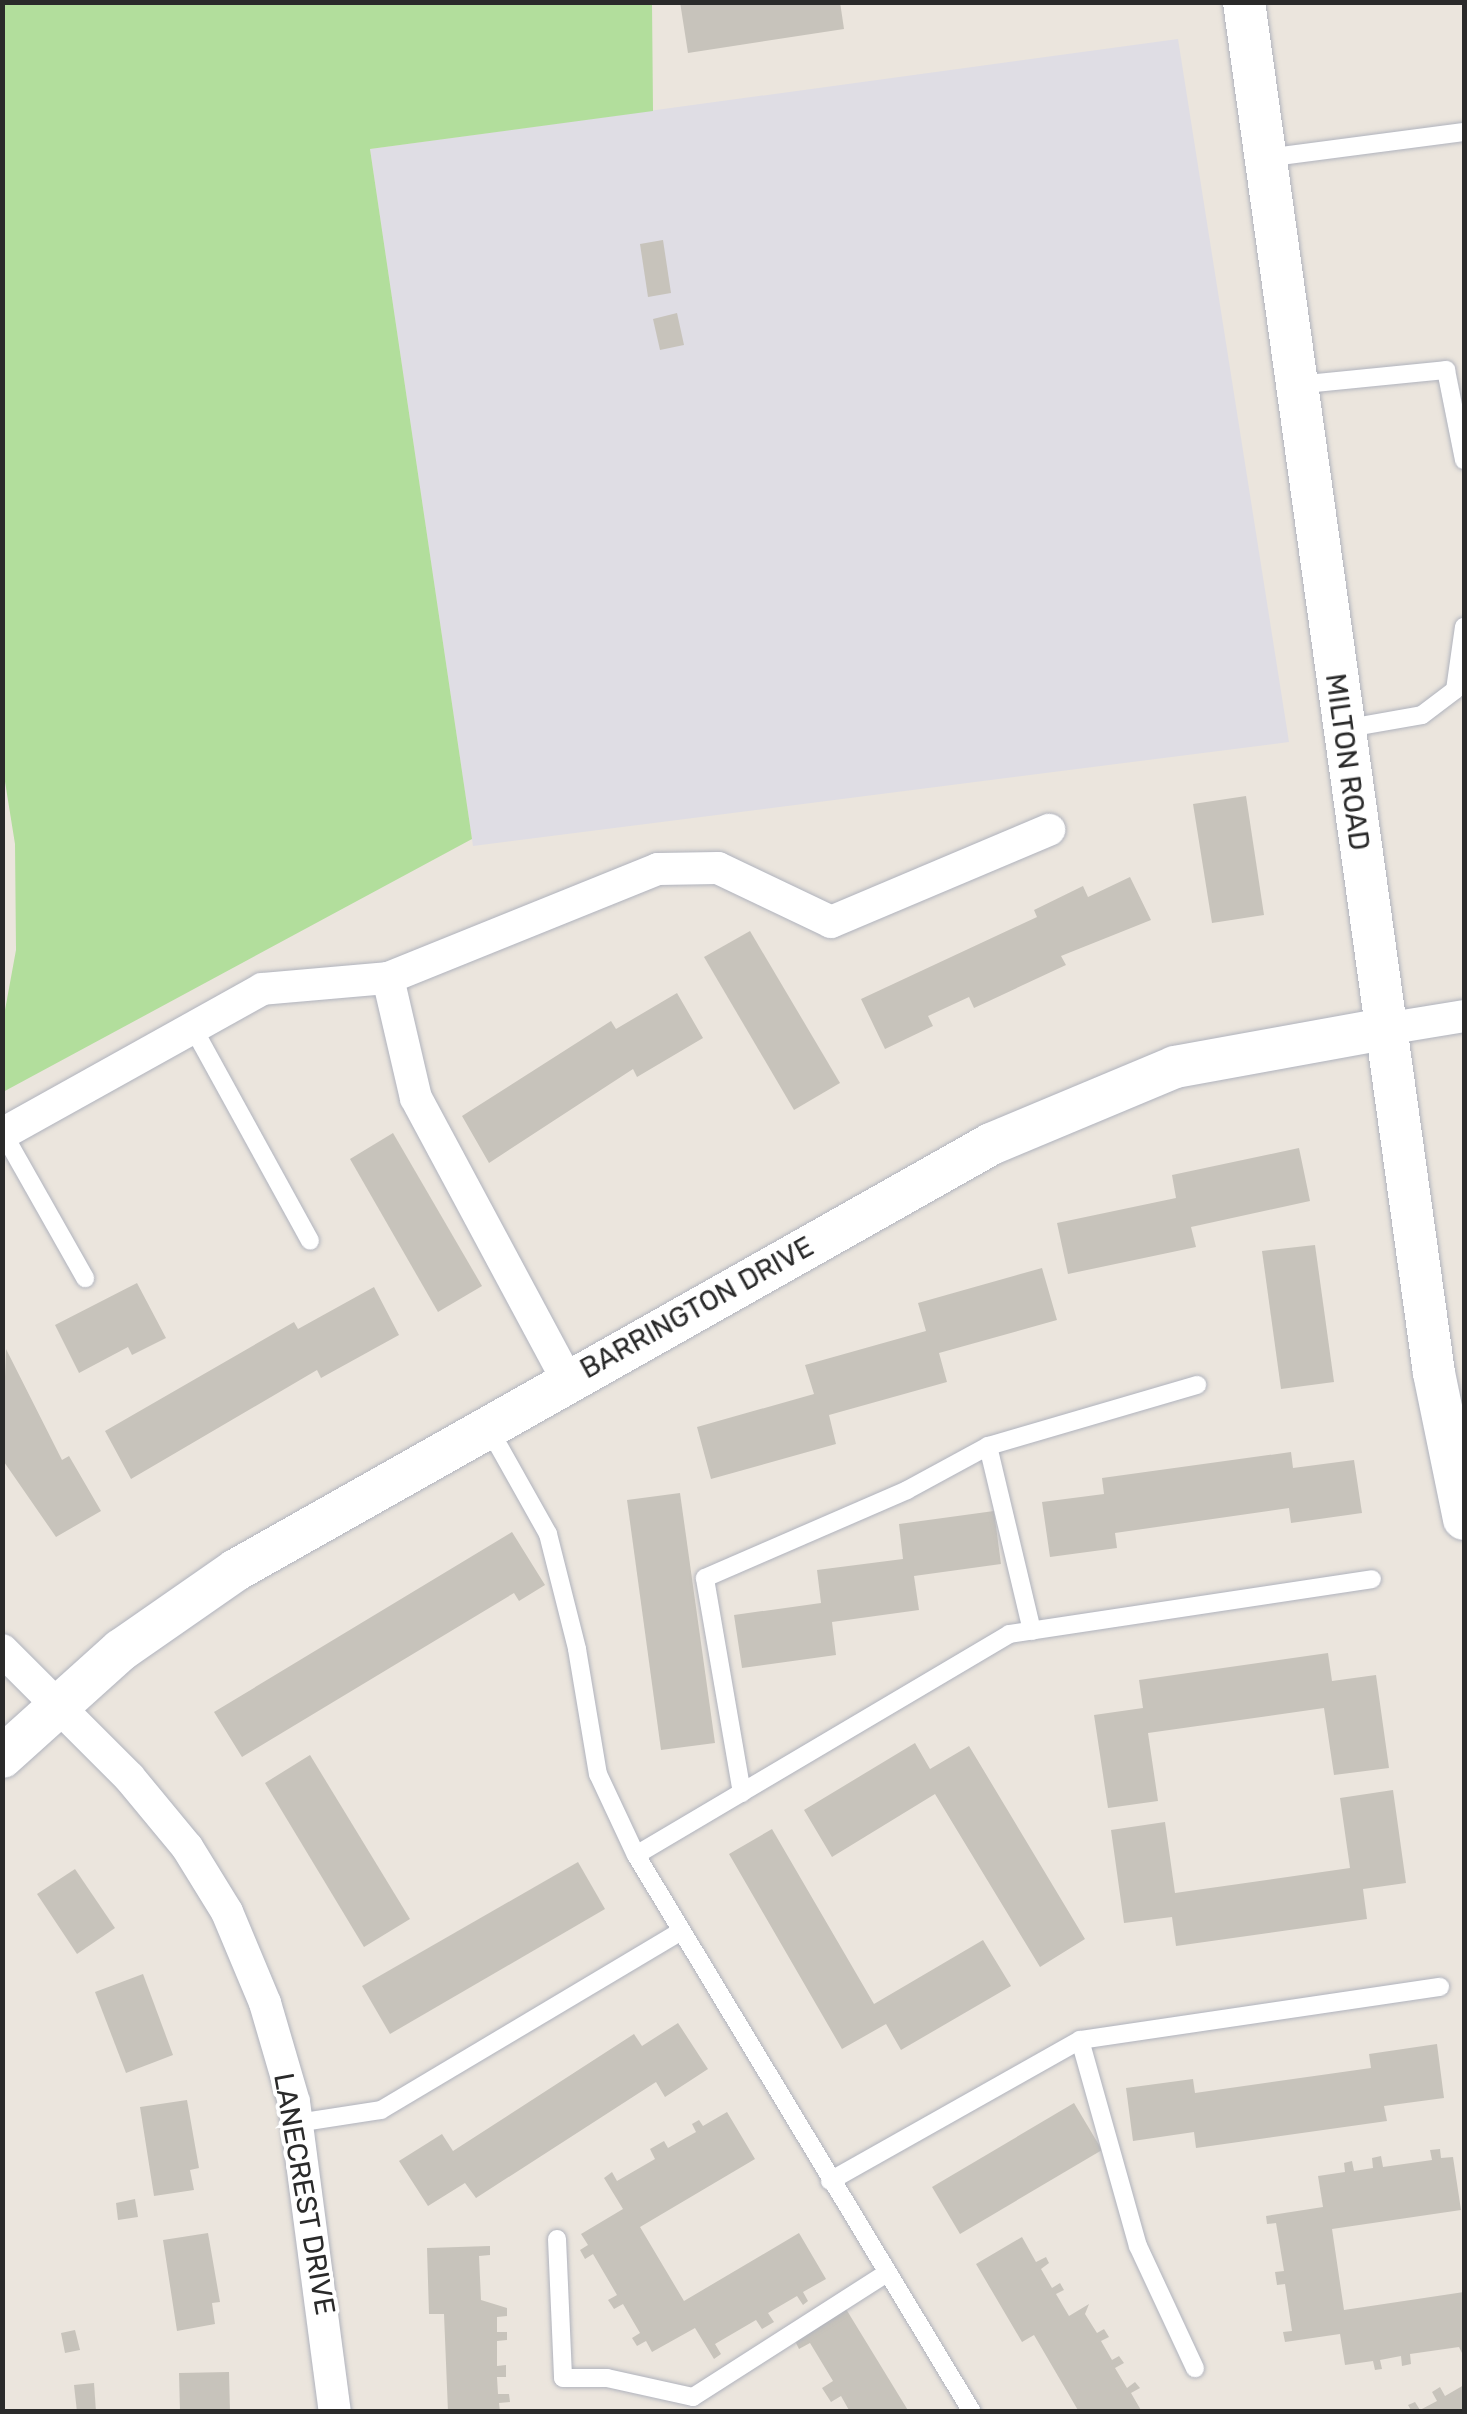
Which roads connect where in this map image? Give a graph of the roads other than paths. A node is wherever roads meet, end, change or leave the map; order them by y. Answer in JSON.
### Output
{"nodes":[{"id":1,"x":1244,"y":2,"type":"edge"},
{"id":2,"x":1464,"y":132,"type":"edge"},
{"id":3,"x":1266,"y":158,"type":"junction"},
{"id":4,"x":1296,"y":385,"type":"junction"},
{"id":5,"x":1464,"y":460,"type":"edge"},
{"id":6,"x":1464,"y":627,"type":"edge"},
{"id":7,"x":1342,"y":729,"type":"junction"},
{"id":8,"x":1049,"y":830,"type":"dead end"},
{"id":9,"x":388,"y":978,"type":"junction"},
{"id":10,"x":1464,"y":1016,"type":"edge"},
{"id":11,"x":192,"y":1026,"type":"junction"},
{"id":12,"x":1385,"y":1028,"type":"junction"},
{"id":13,"x":3,"y":1134,"type":"edge"},
{"id":14,"x":310,"y":1240,"type":"dead end"},
{"id":15,"x":85,"y":1278,"type":"dead end"},
{"id":16,"x":568,"y":1381,"type":"junction"},
{"id":17,"x":1197,"y":1386,"type":"dead end"},
{"id":18,"x":487,"y":1426,"type":"junction"},
{"id":19,"x":988,"y":1446,"type":"junction"},
{"id":20,"x":1464,"y":1519,"type":"edge"},
{"id":21,"x":1372,"y":1579,"type":"dead end"},
{"id":22,"x":1032,"y":1631,"type":"junction"},
{"id":23,"x":2,"y":1650,"type":"edge"},
{"id":24,"x":58,"y":1704,"type":"junction"},
{"id":25,"x":2,"y":1757,"type":"edge"},
{"id":26,"x":742,"y":1793,"type":"junction"},
{"id":27,"x":636,"y":1854,"type":"junction"},
{"id":28,"x":682,"y":1931,"type":"junction"},
{"id":29,"x":1440,"y":1987,"type":"dead end"},
{"id":30,"x":1080,"y":2040,"type":"junction"},
{"id":31,"x":297,"y":2123,"type":"junction"},
{"id":32,"x":830,"y":2181,"type":"junction"},
{"id":33,"x":557,"y":2239,"type":"dead end"},
{"id":34,"x":886,"y":2274,"type":"junction"},
{"id":35,"x":1195,"y":2368,"type":"dead end"},
{"id":36,"x":335,"y":2412,"type":"edge"},
{"id":37,"x":972,"y":2412,"type":"edge"}],
"edges":[{"from":1,"to":3,"type":"street","name":"MILTON ROAD"},
{"from":2,"to":3,"type":"lane"},
{"from":3,"to":4,"type":"street","name":"MILTON ROAD"},
{"from":4,"to":5,"type":"lane"},
{"from":4,"to":7,"type":"street","name":"MILTON ROAD"},
{"from":6,"to":7,"type":"lane"},
{"from":7,"to":12,"type":"street","name":"MILTON ROAD"},
{"from":8,"to":9,"type":"street"},
{"from":9,"to":11,"type":"street"},
{"from":9,"to":16,"type":"street"},
{"from":10,"to":12,"type":"street","name":"BARRINGTON DRIVE"},
{"from":11,"to":13,"type":"street"},
{"from":11,"to":14,"type":"lane"},
{"from":12,"to":16,"type":"street","name":"BARRINGTON DRIVE"},
{"from":12,"to":20,"type":"street","name":"MILTON ROAD"},
{"from":13,"to":15,"type":"lane"},
{"from":16,"to":18,"type":"street","name":"BARRINGTON DRIVE"},
{"from":17,"to":19,"type":"lane"},
{"from":18,"to":24,"type":"street","name":"BARRINGTON DRIVE"},
{"from":18,"to":27,"type":"lane"},
{"from":19,"to":22,"type":"lane"},
{"from":19,"to":26,"type":"lane"},
{"from":21,"to":22,"type":"lane"},
{"from":22,"to":26,"type":"lane"},
{"from":23,"to":24,"type":"street","name":"LANECREST DRIVE"},
{"from":24,"to":25,"type":"street","name":"BARRINGTON DRIVE"},
{"from":24,"to":31,"type":"street","name":"LANECREST DRIVE"},
{"from":26,"to":27,"type":"lane"},
{"from":27,"to":28,"type":"lane"},
{"from":28,"to":31,"type":"lane"},
{"from":28,"to":32,"type":"lane"},
{"from":29,"to":30,"type":"lane"},
{"from":30,"to":32,"type":"lane"},
{"from":30,"to":35,"type":"lane"},
{"from":31,"to":36,"type":"street","name":"LANECREST DRIVE"},
{"from":32,"to":34,"type":"lane"},
{"from":33,"to":34,"type":"lane"},
{"from":34,"to":37,"type":"lane"}]}
